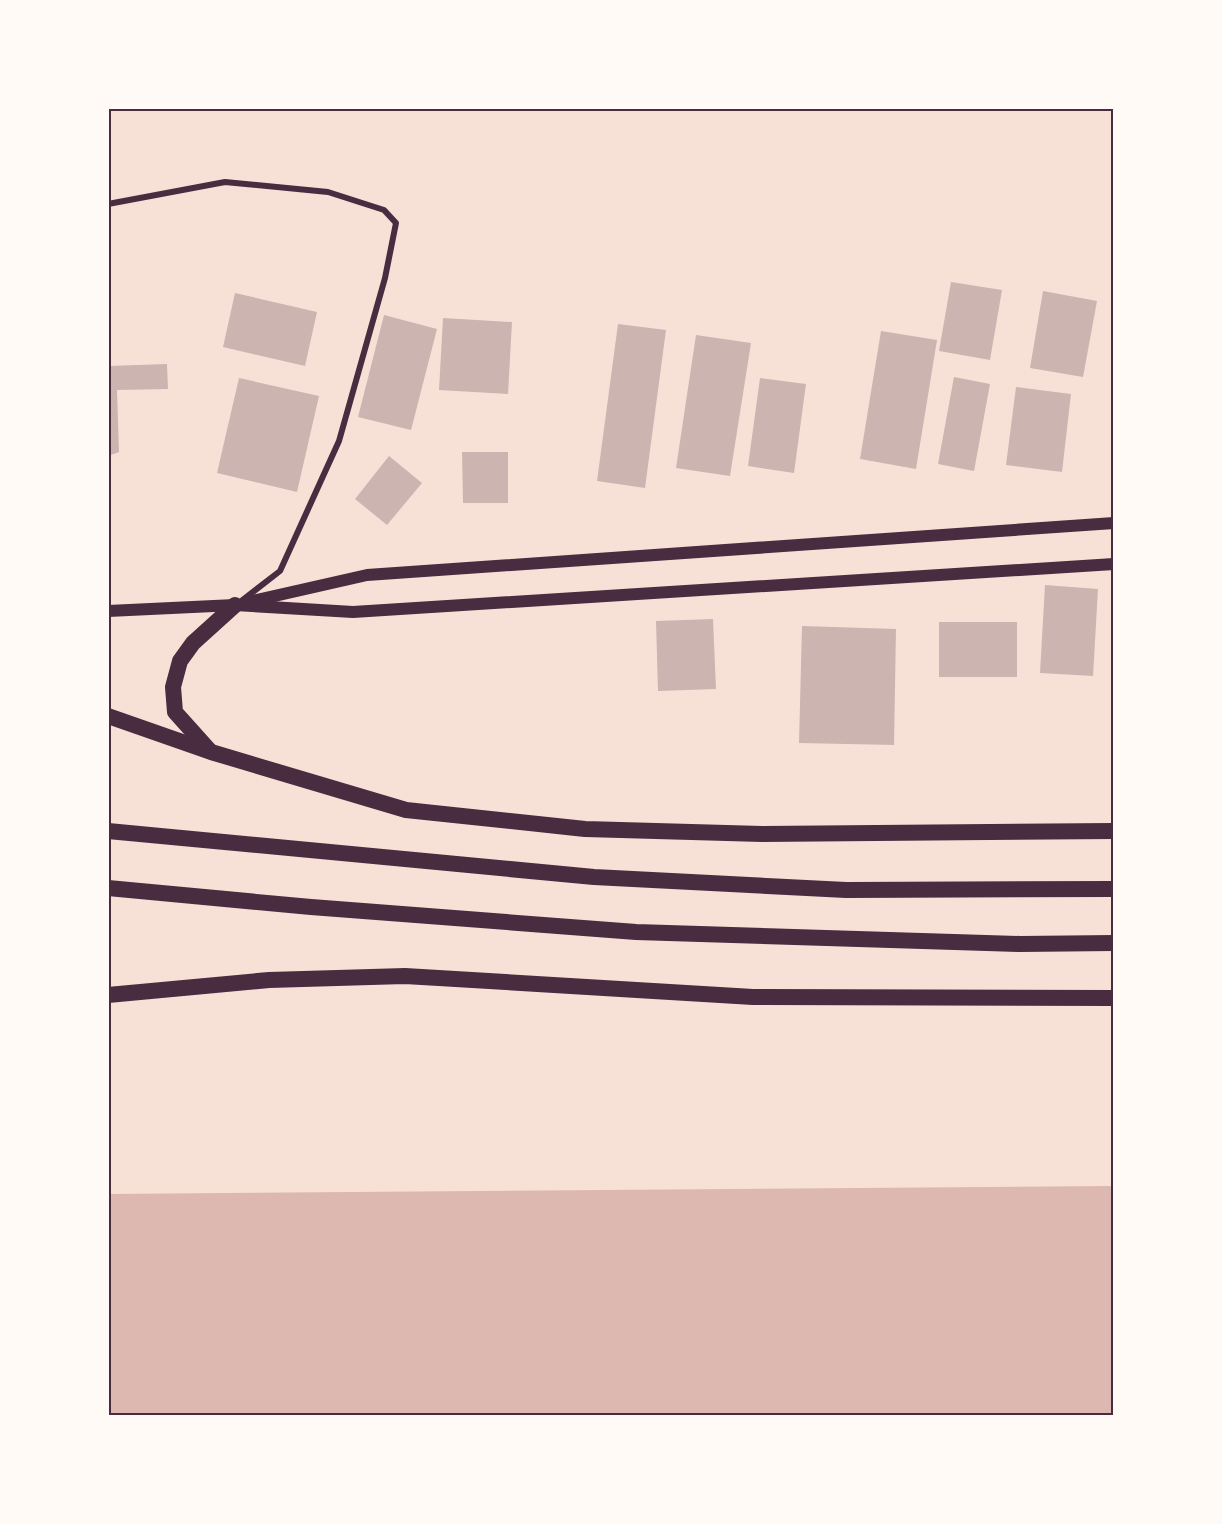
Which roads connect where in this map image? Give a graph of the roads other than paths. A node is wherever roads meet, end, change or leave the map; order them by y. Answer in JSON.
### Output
{"nodes":[{"id":1,"x":108,"y":204,"type":"edge"},
{"id":2,"x":1114,"y":523,"type":"edge"},
{"id":3,"x":1114,"y":564,"type":"edge"},
{"id":4,"x":235,"y":605,"type":"junction"},
{"id":5,"x":108,"y":611,"type":"edge"},
{"id":6,"x":108,"y":716,"type":"edge"},
{"id":7,"x":211,"y":752,"type":"junction"},
{"id":8,"x":108,"y":831,"type":"edge"},
{"id":9,"x":1114,"y":831,"type":"edge"},
{"id":10,"x":108,"y":888,"type":"edge"},
{"id":11,"x":1114,"y":889,"type":"edge"},
{"id":12,"x":1114,"y":943,"type":"edge"},
{"id":13,"x":108,"y":995,"type":"edge"},
{"id":14,"x":1114,"y":998,"type":"edge"}],
"edges":[{"from":1,"to":4,"type":"street"},
{"from":2,"to":4,"type":"main road"},
{"from":3,"to":4,"type":"main road"},
{"from":4,"to":5,"type":"main road"},
{"from":4,"to":7,"type":"highway"},
{"from":6,"to":7,"type":"highway"},
{"from":7,"to":9,"type":"highway"},
{"from":8,"to":11,"type":"highway"},
{"from":10,"to":12,"type":"highway"},
{"from":13,"to":14,"type":"highway"}]}
